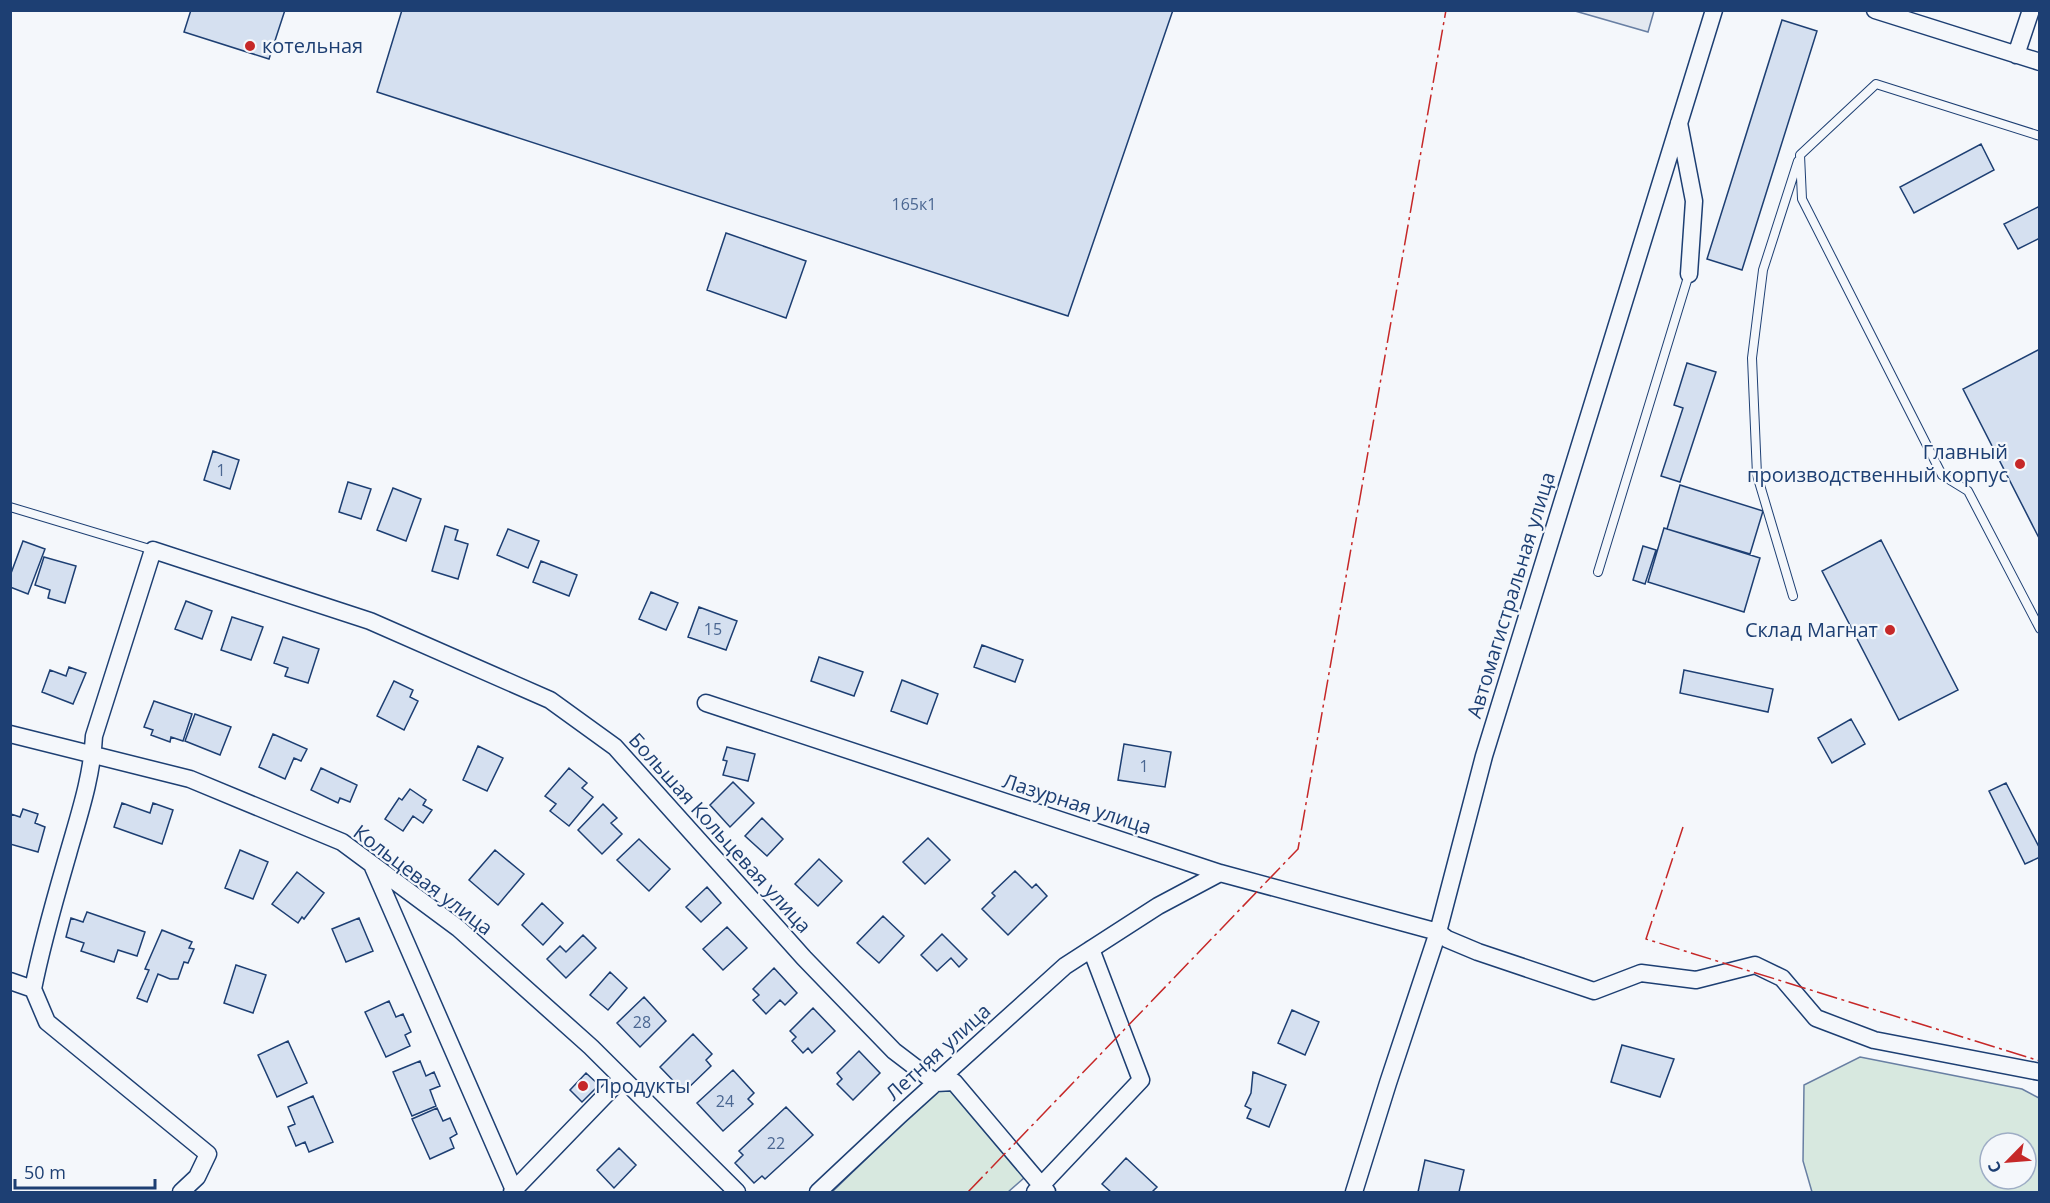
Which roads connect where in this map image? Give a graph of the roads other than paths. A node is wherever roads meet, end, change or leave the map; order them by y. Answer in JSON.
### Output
{"nodes":[{"id":1,"x":1714,"y":10,"type":"edge"},
{"id":2,"x":1875,"y":10,"type":"edge"},
{"id":3,"x":2031,"y":10,"type":"edge"},
{"id":4,"x":2016,"y":55,"type":"junction"},
{"id":5,"x":2040,"y":62,"type":"edge"},
{"id":6,"x":1679,"y":120,"type":"junction"},
{"id":7,"x":2040,"y":136,"type":"edge"},
{"id":8,"x":1800,"y":155,"type":"junction"},
{"id":9,"x":1689,"y":274,"type":"joint"},
{"id":10,"x":10,"y":507,"type":"edge"},
{"id":11,"x":153,"y":550,"type":"junction"},
{"id":12,"x":1598,"y":572,"type":"dead end"},
{"id":13,"x":1793,"y":596,"type":"dead end"},
{"id":14,"x":2040,"y":629,"type":"edge"},
{"id":15,"x":706,"y":703,"type":"dead end"},
{"id":16,"x":10,"y":734,"type":"edge"},
{"id":17,"x":93,"y":756,"type":"junction"},
{"id":18,"x":373,"y":866,"type":"junction"},
{"id":19,"x":1220,"y":873,"type":"junction"},
{"id":20,"x":1438,"y":932,"type":"junction"},
{"id":21,"x":1091,"y":949,"type":"junction"},
{"id":22,"x":10,"y":981,"type":"edge"},
{"id":23,"x":33,"y":989,"type":"junction"},
{"id":24,"x":2040,"y":1072,"type":"edge"},
{"id":25,"x":622,"y":1078,"type":"junction"},
{"id":26,"x":936,"y":1083,"type":"junction"},
{"id":27,"x":1041,"y":1190,"type":"edge"},
{"id":28,"x":513,"y":1191,"type":"edge"},
{"id":29,"x":181,"y":1192,"type":"edge"},
{"id":30,"x":737,"y":1192,"type":"edge"},
{"id":31,"x":818,"y":1192,"type":"edge"},
{"id":32,"x":1354,"y":1192,"type":"edge"}],
"edges":[{"from":1,"to":6,"type":"street","name":"Автомагистральная улица"},
{"from":2,"to":4,"type":"street"},
{"from":3,"to":4,"type":"street"},
{"from":4,"to":5,"type":"street"},
{"from":6,"to":9,"type":"street"},
{"from":6,"to":20,"type":"street","name":"Автомагистральная улица"},
{"from":7,"to":8,"type":"lane"},
{"from":8,"to":13,"type":"lane"},
{"from":8,"to":14,"type":"lane"},
{"from":9,"to":12,"type":"lane"},
{"from":10,"to":11,"type":"lane"},
{"from":11,"to":17,"type":"street"},
{"from":11,"to":26,"type":"street","name":"Большая Кольцевая улица"},
{"from":15,"to":19,"type":"street","name":"Лазурная улица"},
{"from":16,"to":17,"type":"street","name":"Кольцевая улица"},
{"from":17,"to":18,"type":"street","name":"Кольцевая улица"},
{"from":17,"to":23,"type":"street"},
{"from":18,"to":25,"type":"street","name":"Кольцевая улица"},
{"from":18,"to":28,"type":"street"},
{"from":19,"to":20,"type":"street","name":"Лазурная улица"},
{"from":19,"to":21,"type":"street","name":"Летняя улица"},
{"from":20,"to":24,"type":"street","name":"Лазурная улица"},
{"from":20,"to":32,"type":"street","name":"Автомагистральная улица"},
{"from":21,"to":26,"type":"street","name":"Летняя улица"},
{"from":21,"to":27,"type":"street"},
{"from":22,"to":23,"type":"street"},
{"from":23,"to":29,"type":"street"},
{"from":25,"to":28,"type":"street"},
{"from":25,"to":30,"type":"street","name":"Кольцевая улица"},
{"from":26,"to":27,"type":"street","name":"Большая Кольцевая улица"},
{"from":26,"to":31,"type":"street","name":"Летняя улица"}]}
